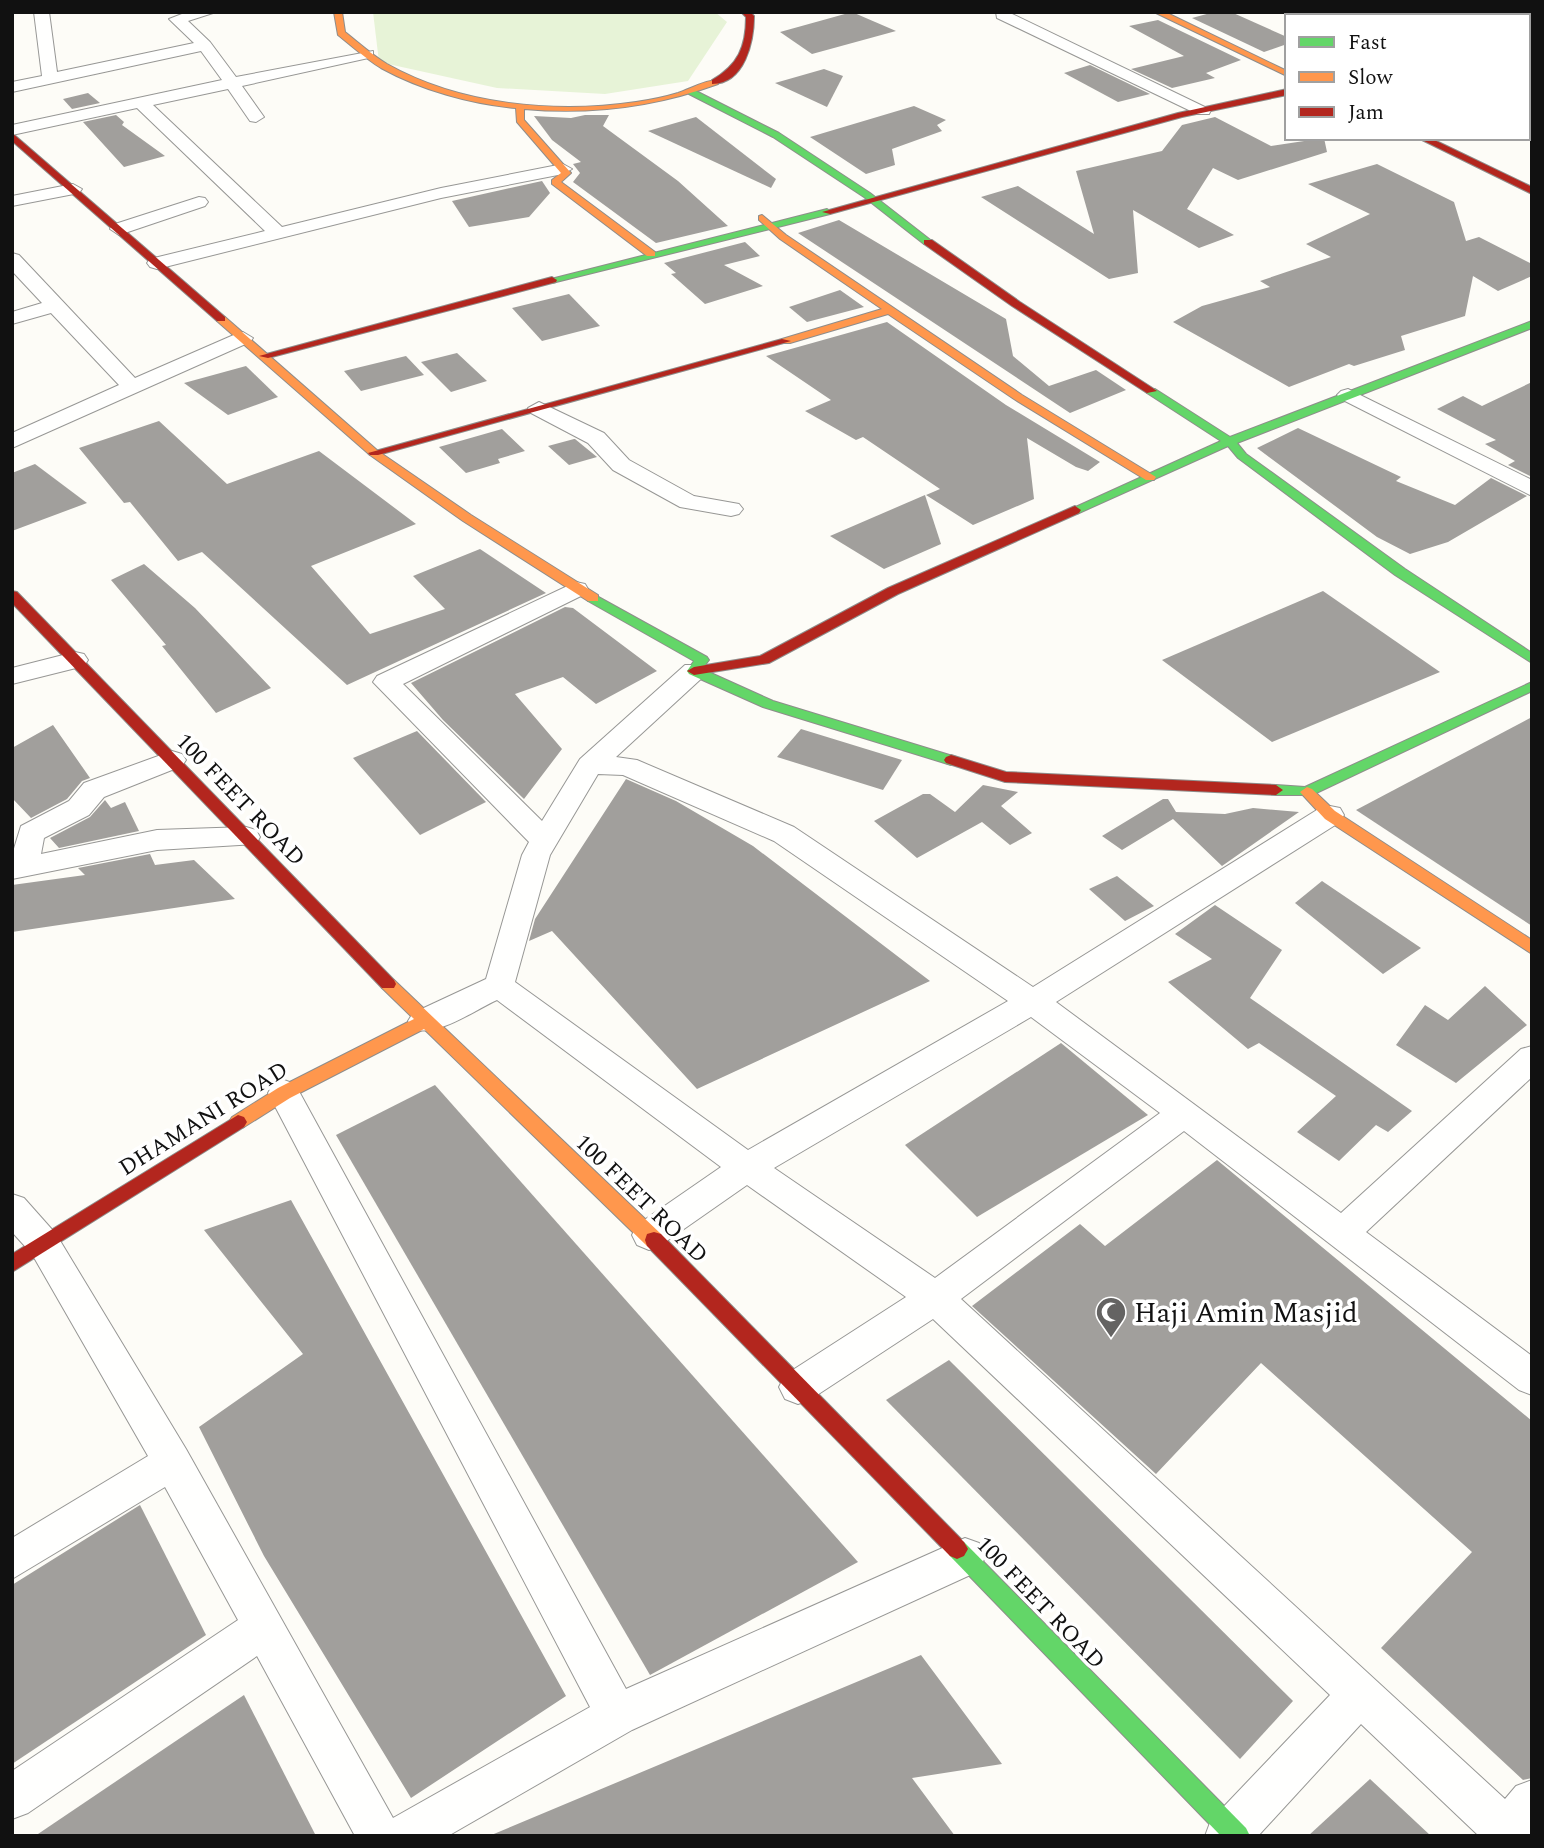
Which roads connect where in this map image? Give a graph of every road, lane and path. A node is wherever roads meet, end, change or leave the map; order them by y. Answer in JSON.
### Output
{"nodes":[{"id":1,"x":41,"y":12,"type":"edge"},
{"id":2,"x":209,"y":12,"type":"edge"},
{"id":3,"x":338,"y":12,"type":"edge"},
{"id":4,"x":745,"y":12,"type":"edge"},
{"id":5,"x":1158,"y":12,"type":"edge"},
{"id":6,"x":1003,"y":13,"type":"edge"},
{"id":7,"x":205,"y":45,"type":"junction"},
{"id":8,"x":367,"y":54,"type":"junction"},
{"id":9,"x":1285,"y":73,"type":"edge"},
{"id":10,"x":50,"y":79,"type":"junction"},
{"id":11,"x":232,"y":83,"type":"junction"},
{"id":12,"x":12,"y":88,"type":"edge"},
{"id":13,"x":691,"y":92,"type":"junction"},
{"id":14,"x":1285,"y":92,"type":"edge"},
{"id":15,"x":140,"y":102,"type":"junction"},
{"id":16,"x":520,"y":105,"type":"junction"},
{"id":17,"x":1203,"y":110,"type":"junction"},
{"id":18,"x":256,"y":117,"type":"dead end"},
{"id":19,"x":12,"y":130,"type":"edge"},
{"id":20,"x":12,"y":136,"type":"edge"},
{"id":21,"x":1426,"y":140,"type":"edge"},
{"id":22,"x":563,"y":169,"type":"junction"},
{"id":23,"x":73,"y":189,"type":"junction"},
{"id":24,"x":1532,"y":191,"type":"edge"},
{"id":25,"x":12,"y":201,"type":"edge"},
{"id":26,"x":873,"y":201,"type":"junction"},
{"id":27,"x":199,"y":202,"type":"dead end"},
{"id":28,"x":768,"y":223,"type":"junction"},
{"id":29,"x":119,"y":229,"type":"junction"},
{"id":30,"x":278,"y":233,"type":"junction"},
{"id":31,"x":651,"y":254,"type":"junction"},
{"id":32,"x":12,"y":259,"type":"edge"},
{"id":33,"x":157,"y":262,"type":"junction"},
{"id":34,"x":56,"y":305,"type":"junction"},
{"id":35,"x":889,"y":310,"type":"junction"},
{"id":36,"x":12,"y":318,"type":"edge"},
{"id":37,"x":1532,"y":324,"type":"edge"},
{"id":38,"x":243,"y":338,"type":"junction"},
{"id":39,"x":264,"y":356,"type":"junction"},
{"id":40,"x":132,"y":387,"type":"junction"},
{"id":41,"x":1348,"y":395,"type":"junction"},
{"id":42,"x":539,"y":408,"type":"junction"},
{"id":43,"x":12,"y":441,"type":"edge"},
{"id":44,"x":1230,"y":442,"type":"junction"},
{"id":45,"x":374,"y":453,"type":"junction"},
{"id":46,"x":1150,"y":477,"type":"junction"},
{"id":47,"x":1532,"y":489,"type":"edge"},
{"id":48,"x":731,"y":509,"type":"dead end"},
{"id":49,"x":576,"y":589,"type":"junction"},
{"id":50,"x":12,"y":595,"type":"edge"},
{"id":51,"x":1532,"y":659,"type":"edge"},
{"id":52,"x":75,"y":660,"type":"junction"},
{"id":53,"x":694,"y":671,"type":"junction"},
{"id":54,"x":12,"y":676,"type":"edge"},
{"id":55,"x":1532,"y":686,"type":"edge"},
{"id":56,"x":172,"y":760,"type":"junction"},
{"id":57,"x":590,"y":765,"type":"junction"},
{"id":58,"x":1307,"y":792,"type":"junction"},
{"id":59,"x":1330,"y":815,"type":"junction"},
{"id":60,"x":246,"y":837,"type":"junction"},
{"id":61,"x":544,"y":840,"type":"junction"},
{"id":62,"x":18,"y":869,"type":"edge"},
{"id":63,"x":1532,"y":948,"type":"edge"},
{"id":64,"x":499,"y":986,"type":"junction"},
{"id":65,"x":1032,"y":1002,"type":"junction"},
{"id":66,"x":424,"y":1021,"type":"junction"},
{"id":67,"x":1532,"y":1058,"type":"edge"},
{"id":68,"x":284,"y":1093,"type":"junction"},
{"id":69,"x":1184,"y":1113,"type":"junction"},
{"id":70,"x":747,"y":1167,"type":"junction"},
{"id":71,"x":12,"y":1208,"type":"edge"},
{"id":72,"x":1342,"y":1233,"type":"junction"},
{"id":73,"x":649,"y":1235,"type":"junction"},
{"id":74,"x":28,"y":1254,"type":"edge"},
{"id":75,"x":935,"y":1298,"type":"junction"},
{"id":76,"x":1532,"y":1378,"type":"edge"},
{"id":77,"x":797,"y":1387,"type":"junction"},
{"id":78,"x":172,"y":1462,"type":"junction"},
{"id":79,"x":965,"y":1557,"type":"junction"},
{"id":80,"x":12,"y":1560,"type":"edge"},
{"id":81,"x":264,"y":1627,"type":"junction"},
{"id":82,"x":1360,"y":1694,"type":"junction"},
{"id":83,"x":617,"y":1715,"type":"junction"},
{"id":84,"x":12,"y":1797,"type":"edge"},
{"id":85,"x":1517,"y":1823,"type":"edge"},
{"id":86,"x":1232,"y":1834,"type":"edge"},
{"id":87,"x":380,"y":1836,"type":"edge"},
{"id":88,"x":405,"y":1836,"type":"edge"}],
"edges":[{"from":1,"to":10,"type":"street"},
{"from":2,"to":7,"type":"street"},
{"from":3,"to":8,"type":"main road"},
{"from":4,"to":13,"type":"main road"},
{"from":5,"to":9,"type":"main road"},
{"from":6,"to":17,"type":"street"},
{"from":7,"to":10,"type":"street"},
{"from":7,"to":11,"type":"street"},
{"from":8,"to":11,"type":"street"},
{"from":8,"to":16,"type":"main road"},
{"from":10,"to":12,"type":"street"},
{"from":11,"to":15,"type":"street"},
{"from":11,"to":18,"type":"street"},
{"from":13,"to":16,"type":"main road"},
{"from":13,"to":26,"type":"main road"},
{"from":14,"to":17,"type":"main road"},
{"from":15,"to":19,"type":"street"},
{"from":15,"to":30,"type":"street"},
{"from":16,"to":22,"type":"main road"},
{"from":17,"to":26,"type":"main road"},
{"from":20,"to":23,"type":"main road"},
{"from":21,"to":24,"type":"main road"},
{"from":22,"to":30,"type":"street"},
{"from":22,"to":31,"type":"main road"},
{"from":23,"to":25,"type":"street"},
{"from":23,"to":29,"type":"main road"},
{"from":26,"to":28,"type":"main road"},
{"from":26,"to":44,"type":"main road"},
{"from":27,"to":29,"type":"street"},
{"from":28,"to":31,"type":"main road"},
{"from":28,"to":35,"type":"main road"},
{"from":29,"to":33,"type":"main road"},
{"from":30,"to":33,"type":"street"},
{"from":31,"to":39,"type":"main road"},
{"from":32,"to":34,"type":"street"},
{"from":33,"to":38,"type":"main road"},
{"from":34,"to":36,"type":"street"},
{"from":34,"to":40,"type":"street"},
{"from":35,"to":42,"type":"main road"},
{"from":35,"to":46,"type":"main road"},
{"from":37,"to":41,"type":"main road"},
{"from":38,"to":39,"type":"main road"},
{"from":38,"to":40,"type":"street"},
{"from":39,"to":45,"type":"main road"},
{"from":40,"to":43,"type":"street"},
{"from":41,"to":44,"type":"main road"},
{"from":41,"to":47,"type":"street"},
{"from":42,"to":45,"type":"main road"},
{"from":42,"to":48,"type":"street"},
{"from":44,"to":46,"type":"main road"},
{"from":44,"to":51,"type":"main road"},
{"from":45,"to":49,"type":"main road"},
{"from":46,"to":53,"type":"main road"},
{"from":49,"to":53,"type":"main road"},
{"from":49,"to":61,"type":"street"},
{"from":50,"to":52,"type":"main road","name":"100 FEET ROAD"},
{"from":52,"to":54,"type":"street"},
{"from":52,"to":56,"type":"main road","name":"100 FEET ROAD"},
{"from":53,"to":57,"type":"street"},
{"from":53,"to":58,"type":"main road"},
{"from":55,"to":58,"type":"main road"},
{"from":56,"to":60,"type":"main road","name":"100 FEET ROAD"},
{"from":56,"to":62,"type":"street"},
{"from":57,"to":61,"type":"street"},
{"from":57,"to":65,"type":"street"},
{"from":58,"to":59,"type":"main road"},
{"from":59,"to":63,"type":"main road"},
{"from":59,"to":65,"type":"street"},
{"from":60,"to":62,"type":"street"},
{"from":60,"to":66,"type":"main road","name":"100 FEET ROAD"},
{"from":61,"to":64,"type":"street"},
{"from":64,"to":66,"type":"street"},
{"from":64,"to":70,"type":"street"},
{"from":65,"to":69,"type":"street"},
{"from":65,"to":70,"type":"street"},
{"from":66,"to":68,"type":"main road","name":"DHAMANI ROAD"},
{"from":66,"to":73,"type":"main road","name":"100 FEET ROAD"},
{"from":67,"to":72,"type":"street"},
{"from":68,"to":74,"type":"main road","name":"DHAMANI ROAD"},
{"from":68,"to":83,"type":"street"},
{"from":69,"to":72,"type":"street"},
{"from":69,"to":75,"type":"street"},
{"from":70,"to":73,"type":"street"},
{"from":70,"to":75,"type":"street"},
{"from":71,"to":74,"type":"street"},
{"from":72,"to":76,"type":"street"},
{"from":73,"to":77,"type":"main road","name":"100 FEET ROAD"},
{"from":74,"to":78,"type":"street"},
{"from":75,"to":77,"type":"street"},
{"from":75,"to":82,"type":"street"},
{"from":77,"to":79,"type":"main road","name":"100 FEET ROAD"},
{"from":78,"to":80,"type":"street"},
{"from":78,"to":81,"type":"street"},
{"from":79,"to":83,"type":"street"},
{"from":79,"to":86,"type":"main road","name":"100 FEET ROAD"},
{"from":81,"to":84,"type":"street"},
{"from":81,"to":87,"type":"street"},
{"from":82,"to":85,"type":"street"},
{"from":82,"to":86,"type":"street"},
{"from":83,"to":88,"type":"street"}]}
